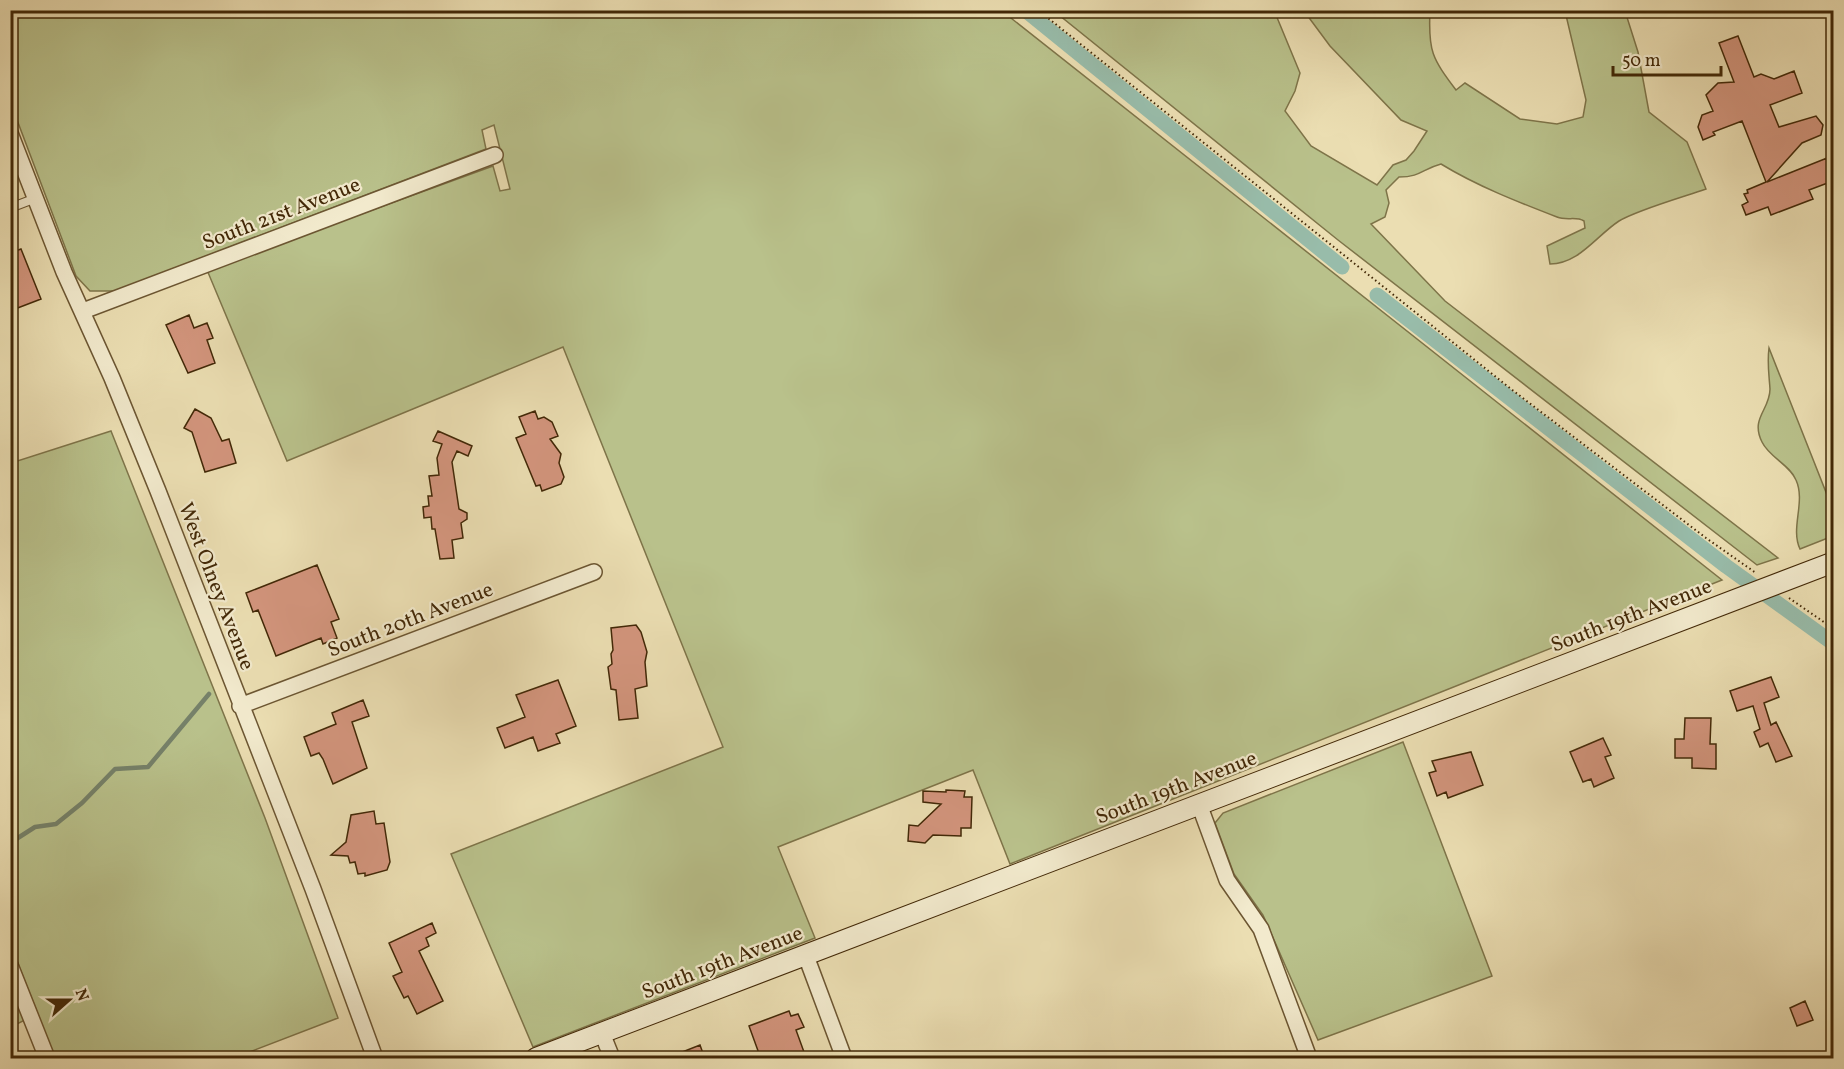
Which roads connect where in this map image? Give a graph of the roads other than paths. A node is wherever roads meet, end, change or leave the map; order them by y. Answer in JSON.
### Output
{"nodes":[{"id":1,"x":10,"y":133,"type":"edge"},
{"id":2,"x":495,"y":155,"type":"dead end"},
{"id":3,"x":36,"y":198,"type":"junction"},
{"id":4,"x":10,"y":208,"type":"edge"},
{"id":5,"x":83,"y":311,"type":"junction"},
{"id":6,"x":1833,"y":562,"type":"edge"},
{"id":7,"x":594,"y":572,"type":"dead end"},
{"id":8,"x":240,"y":706,"type":"junction"},
{"id":9,"x":1199,"y":804,"type":"junction"},
{"id":10,"x":806,"y":956,"type":"junction"},
{"id":11,"x":10,"y":965,"type":"edge"},
{"id":12,"x":602,"y":1033,"type":"junction"},
{"id":13,"x":47,"y":1059,"type":"edge"},
{"id":14,"x":375,"y":1059,"type":"edge"},
{"id":15,"x":536,"y":1059,"type":"edge"},
{"id":16,"x":612,"y":1059,"type":"edge"},
{"id":17,"x":844,"y":1059,"type":"edge"},
{"id":18,"x":1309,"y":1059,"type":"edge"}],
"edges":[{"from":1,"to":3,"type":"street","name":"West Olney Avenue"},
{"from":2,"to":5,"type":"street","name":"South 21st Avenue"},
{"from":3,"to":4,"type":"lane"},
{"from":3,"to":5,"type":"street","name":"West Olney Avenue"},
{"from":5,"to":8,"type":"street","name":"West Olney Avenue"},
{"from":6,"to":9,"type":"street","name":"South 19th Avenue"},
{"from":7,"to":8,"type":"street","name":"South 20th Avenue"},
{"from":8,"to":14,"type":"street","name":"West Olney Avenue"},
{"from":9,"to":10,"type":"street","name":"South 19th Avenue"},
{"from":9,"to":18,"type":"street"},
{"from":10,"to":12,"type":"street","name":"South 19th Avenue"},
{"from":10,"to":17,"type":"street"},
{"from":11,"to":13,"type":"street"},
{"from":12,"to":15,"type":"street","name":"South 19th Avenue"},
{"from":12,"to":16,"type":"street"}]}
